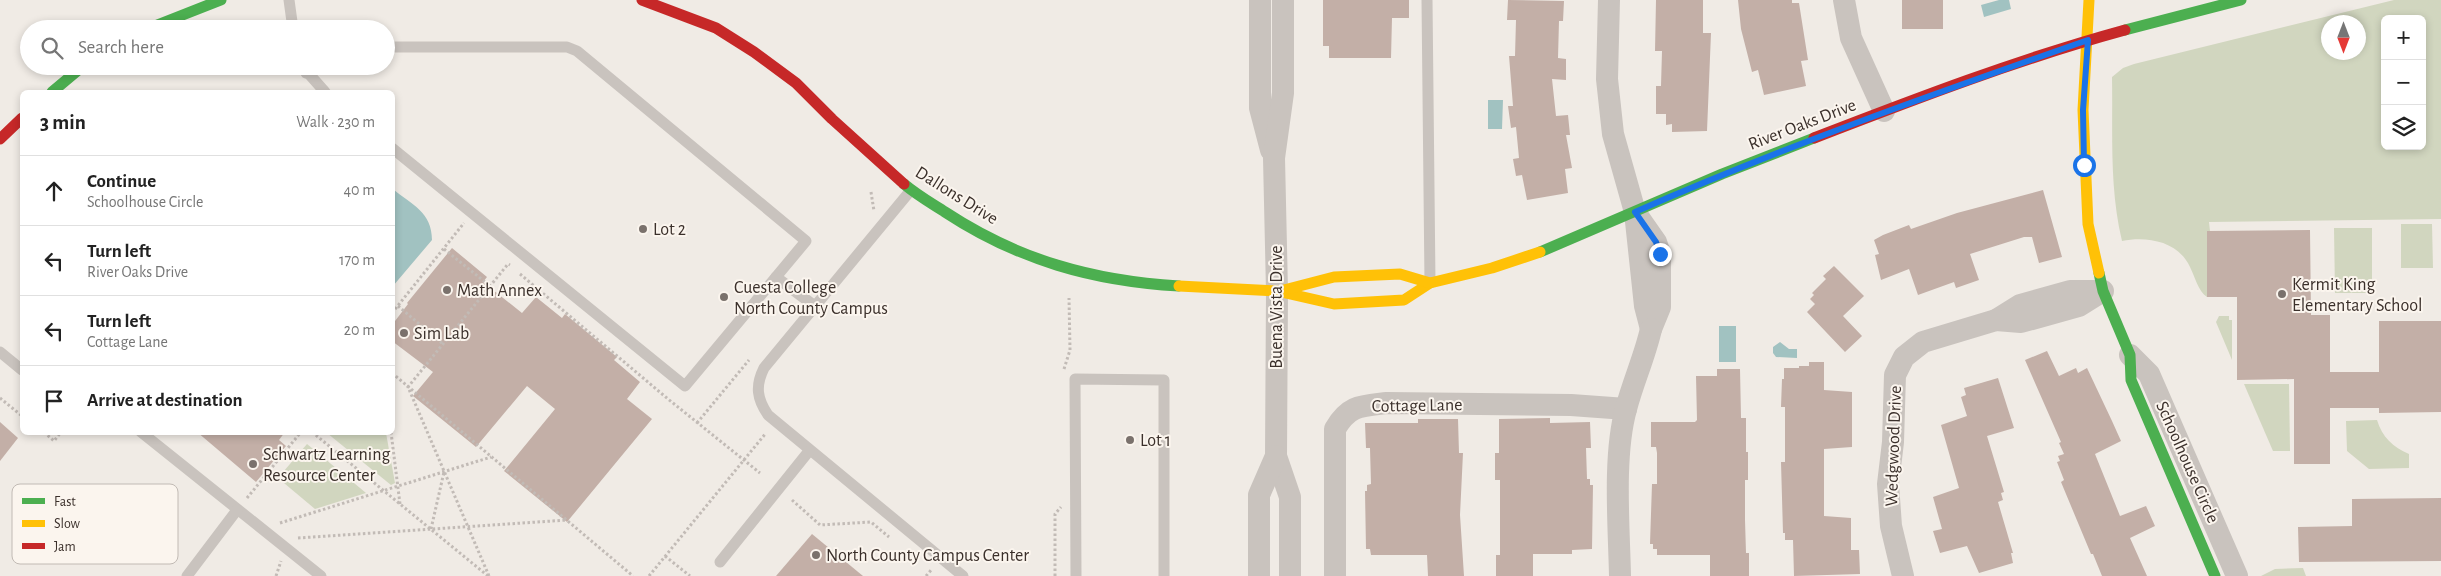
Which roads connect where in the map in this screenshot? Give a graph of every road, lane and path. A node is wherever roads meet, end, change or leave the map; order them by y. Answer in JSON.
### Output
{"nodes":[{"id":1,"x":221,"y":0,"type":"edge"},
{"id":2,"x":288,"y":0,"type":"edge"},
{"id":3,"x":642,"y":0,"type":"edge"},
{"id":4,"x":1260,"y":0,"type":"edge"},
{"id":5,"x":1283,"y":0,"type":"edge"},
{"id":6,"x":1427,"y":0,"type":"edge"},
{"id":7,"x":1609,"y":0,"type":"edge"},
{"id":8,"x":1844,"y":0,"type":"edge"},
{"id":9,"x":2089,"y":0,"type":"edge"},
{"id":10,"x":2241,"y":0,"type":"edge"},
{"id":11,"x":2192,"y":5,"type":"edge"},
{"id":12,"x":170,"y":20,"type":"edge"},
{"id":13,"x":291,"y":20,"type":"edge"},
{"id":14,"x":2088,"y":40,"type":"junction"},
{"id":15,"x":395,"y":47,"type":"edge"},
{"id":16,"x":72,"y":75,"type":"edge"},
{"id":17,"x":309,"y":75,"type":"edge"},
{"id":18,"x":54,"y":90,"type":"edge"},
{"id":19,"x":323,"y":90,"type":"edge"},
{"id":20,"x":1884,"y":111,"type":"junction"},
{"id":21,"x":20,"y":120,"type":"edge"},
{"id":22,"x":0,"y":139,"type":"edge"},
{"id":23,"x":395,"y":150,"type":"edge"},
{"id":24,"x":1274,"y":158,"type":"junction"},
{"id":25,"x":911,"y":190,"type":"junction"},
{"id":26,"x":1635,"y":212,"type":"junction"},
{"id":27,"x":472,"y":213,"type":"junction"},
{"id":28,"x":444,"y":249,"type":"junction"},
{"id":29,"x":776,"y":276,"type":"junction"},
{"id":30,"x":1430,"y":283,"type":"junction"},
{"id":31,"x":490,"y":286,"type":"junction"},
{"id":32,"x":1278,"y":291,"type":"junction"},
{"id":33,"x":2103,"y":291,"type":"junction"},
{"id":34,"x":398,"y":306,"type":"junction"},
{"id":35,"x":816,"y":307,"type":"junction"},
{"id":36,"x":395,"y":310,"type":"edge"},
{"id":37,"x":443,"y":344,"type":"junction"},
{"id":38,"x":0,"y":352,"type":"edge"},
{"id":39,"x":2130,"y":355,"type":"junction"},
{"id":40,"x":751,"y":358,"type":"dead end"},
{"id":41,"x":20,"y":368,"type":"edge"},
{"id":42,"x":395,"y":376,"type":"edge"},
{"id":43,"x":408,"y":387,"type":"junction"},
{"id":44,"x":0,"y":398,"type":"edge"},
{"id":45,"x":1626,"y":409,"type":"junction"},
{"id":46,"x":20,"y":414,"type":"edge"},
{"id":47,"x":697,"y":423,"type":"junction"},
{"id":48,"x":768,"y":430,"type":"dead end"},
{"id":49,"x":47,"y":435,"type":"edge"},
{"id":50,"x":59,"y":435,"type":"edge"},
{"id":51,"x":144,"y":435,"type":"edge"},
{"id":52,"x":299,"y":435,"type":"edge"},
{"id":53,"x":316,"y":435,"type":"edge"},
{"id":54,"x":390,"y":435,"type":"edge"},
{"id":55,"x":809,"y":451,"type":"junction"},
{"id":56,"x":491,"y":456,"type":"junction"},
{"id":57,"x":1276,"y":456,"type":"junction"},
{"id":58,"x":743,"y":460,"type":"junction"},
{"id":59,"x":444,"y":471,"type":"junction"},
{"id":60,"x":760,"y":474,"type":"dead end"},
{"id":61,"x":397,"y":486,"type":"junction"},
{"id":62,"x":383,"y":491,"type":"junction"},
{"id":63,"x":792,"y":500,"type":"dead end"},
{"id":64,"x":400,"y":504,"type":"junction"},
{"id":65,"x":237,"y":510,"type":"junction"},
{"id":66,"x":567,"y":520,"type":"junction"},
{"id":67,"x":272,"y":526,"type":"dead end"},
{"id":68,"x":468,"y":527,"type":"junction"},
{"id":69,"x":431,"y":530,"type":"junction"},
{"id":70,"x":297,"y":538,"type":"dead end"},
{"id":71,"x":893,"y":540,"type":"dead end"},
{"id":72,"x":665,"y":556,"type":"junction"},
{"id":73,"x":720,"y":562,"type":"dead end"},
{"id":74,"x":923,"y":564,"type":"dead end"},
{"id":75,"x":934,"y":566,"type":"dead end"},
{"id":76,"x":931,"y":570,"type":"junction"},
{"id":77,"x":187,"y":576,"type":"edge"},
{"id":78,"x":321,"y":576,"type":"edge"},
{"id":79,"x":489,"y":576,"type":"edge"},
{"id":80,"x":633,"y":576,"type":"edge"},
{"id":81,"x":649,"y":576,"type":"edge"},
{"id":82,"x":690,"y":576,"type":"edge"},
{"id":83,"x":926,"y":576,"type":"edge"},
{"id":84,"x":963,"y":576,"type":"edge"},
{"id":85,"x":1076,"y":576,"type":"edge"},
{"id":86,"x":1164,"y":576,"type":"edge"},
{"id":87,"x":1259,"y":576,"type":"edge"},
{"id":88,"x":1290,"y":576,"type":"edge"},
{"id":89,"x":1334,"y":576,"type":"edge"},
{"id":90,"x":1620,"y":576,"type":"edge"},
{"id":91,"x":1903,"y":576,"type":"edge"},
{"id":92,"x":2215,"y":576,"type":"edge"},
{"id":93,"x":2237,"y":576,"type":"edge"}],
"edges":[{"from":1,"to":12,"type":"street"},
{"from":2,"to":13,"type":"lane"},
{"from":3,"to":25,"type":"street","name":"Dallons Drive"},
{"from":4,"to":24,"type":"street","name":"Buena Vista Drive"},
{"from":5,"to":24,"type":"street","name":"Buena Vista Drive"},
{"from":6,"to":30,"type":"lane"},
{"from":7,"to":26,"type":"street"},
{"from":8,"to":20,"type":"street"},
{"from":9,"to":14,"type":"street","name":"Schoolhouse Circle"},
{"from":10,"to":11,"type":"street","name":"River Oaks Drive"},
{"from":11,"to":14,"type":"street","name":"River Oaks Drive"},
{"from":14,"to":20,"type":"street","name":"River Oaks Drive"},
{"from":14,"to":33,"type":"street","name":"Schoolhouse Circle"},
{"from":15,"to":29,"type":"lane"},
{"from":16,"to":18,"type":"street"},
{"from":17,"to":19,"type":"lane"},
{"from":20,"to":26,"type":"street","name":"River Oaks Drive"},
{"from":21,"to":22,"type":"street"},
{"from":23,"to":27,"type":"lane"},
{"from":24,"to":32,"type":"street","name":"Buena Vista Drive"},
{"from":25,"to":32,"type":"street","name":"Dallons Drive"},
{"from":25,"to":35,"type":"lane"},
{"from":26,"to":30,"type":"street","name":"River Oaks Drive"},
{"from":26,"to":45,"type":"street"},
{"from":27,"to":28,"type":"path"},
{"from":27,"to":29,"type":"lane"},
{"from":28,"to":31,"type":"path"},
{"from":28,"to":34,"type":"path"},
{"from":29,"to":35,"type":"lane"},
{"from":30,"to":32,"type":"street"},
{"from":30,"to":32,"type":"street","name":"River Oaks Drive"},
{"from":31,"to":37,"type":"path"},
{"from":31,"to":47,"type":"path"},
{"from":32,"to":57,"type":"street","name":"Buena Vista Drive"},
{"from":33,"to":39,"type":"street","name":"Schoolhouse Circle"},
{"from":33,"to":91,"type":"street","name":"Wedgwood Drive"},
{"from":34,"to":36,"type":"path"},
{"from":34,"to":37,"type":"path"},
{"from":35,"to":55,"type":"lane"},
{"from":37,"to":43,"type":"path"},
{"from":38,"to":41,"type":"lane"},
{"from":39,"to":92,"type":"street","name":"Schoolhouse Circle"},
{"from":39,"to":93,"type":"street","name":"Schoolhouse Circle"},
{"from":40,"to":47,"type":"path"},
{"from":42,"to":43,"type":"path"},
{"from":43,"to":56,"type":"path"},
{"from":43,"to":59,"type":"path"},
{"from":44,"to":46,"type":"path"},
{"from":45,"to":89,"type":"street","name":"Cottage Lane"},
{"from":45,"to":90,"type":"street"},
{"from":47,"to":58,"type":"path"},
{"from":48,"to":58,"type":"path"},
{"from":49,"to":50,"type":"path"},
{"from":51,"to":65,"type":"lane"},
{"from":52,"to":65,"type":"path"},
{"from":53,"to":62,"type":"path"},
{"from":54,"to":61,"type":"path"},
{"from":55,"to":73,"type":"lane"},
{"from":55,"to":84,"type":"lane"},
{"from":56,"to":59,"type":"path"},
{"from":56,"to":66,"type":"path"},
{"from":57,"to":87,"type":"street","name":"Buena Vista Drive"},
{"from":57,"to":88,"type":"street","name":"Buena Vista Drive"},
{"from":58,"to":60,"type":"path"},
{"from":58,"to":72,"type":"path"},
{"from":59,"to":61,"type":"path"},
{"from":59,"to":68,"type":"path"},
{"from":59,"to":69,"type":"path"},
{"from":61,"to":62,"type":"path"},
{"from":61,"to":64,"type":"path"},
{"from":62,"to":64,"type":"path"},
{"from":62,"to":67,"type":"path"},
{"from":63,"to":71,"type":"path"},
{"from":64,"to":69,"type":"path"},
{"from":65,"to":77,"type":"lane"},
{"from":65,"to":78,"type":"lane"},
{"from":66,"to":68,"type":"path"},
{"from":66,"to":80,"type":"path"},
{"from":68,"to":69,"type":"path"},
{"from":68,"to":79,"type":"path"},
{"from":69,"to":70,"type":"path"},
{"from":69,"to":79,"type":"path"},
{"from":72,"to":81,"type":"path"},
{"from":72,"to":82,"type":"path"},
{"from":74,"to":76,"type":"path"},
{"from":75,"to":76,"type":"path"},
{"from":76,"to":83,"type":"path"},
{"from":85,"to":86,"type":"lane"}]}
